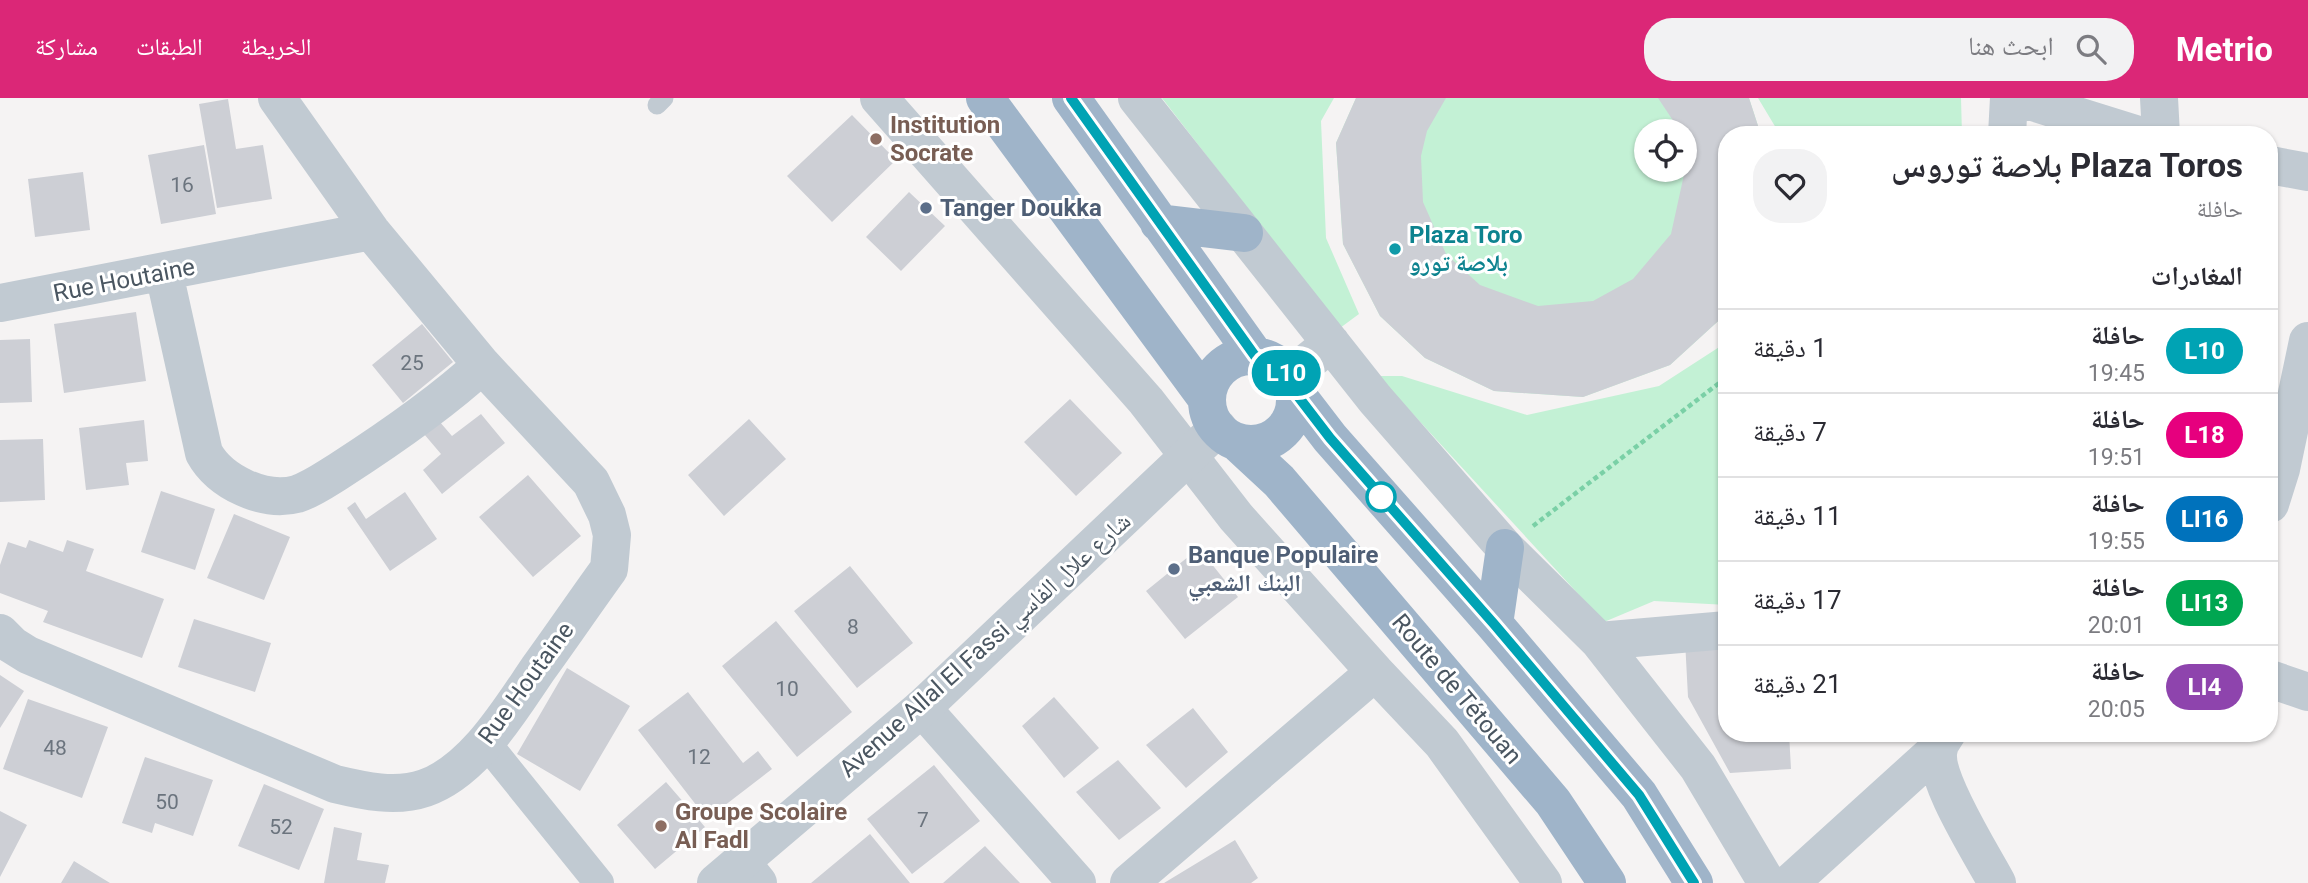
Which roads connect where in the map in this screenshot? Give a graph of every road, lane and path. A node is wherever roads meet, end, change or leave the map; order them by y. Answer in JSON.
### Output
{"nodes":[{"id":1,"x":277,"y":98,"type":"edge"},
{"id":2,"x":880,"y":98,"type":"edge"},
{"id":3,"x":985,"y":98,"type":"edge"},
{"id":4,"x":1071,"y":98,"type":"edge"},
{"id":5,"x":1136,"y":98,"type":"edge"},
{"id":6,"x":2009,"y":98,"type":"edge"},
{"id":7,"x":2020,"y":98,"type":"edge"},
{"id":8,"x":2159,"y":98,"type":"edge"},
{"id":9,"x":2007,"y":126,"type":"edge"},
{"id":10,"x":2109,"y":126,"type":"edge"},
{"id":11,"x":2161,"y":126,"type":"edge"},
{"id":12,"x":2278,"y":166,"type":"edge"},
{"id":13,"x":2308,"y":172,"type":"edge"},
{"id":14,"x":1159,"y":223,"type":"junction"},
{"id":15,"x":371,"y":232,"type":"junction"},
{"id":16,"x":1244,"y":233,"type":"junction"},
{"id":17,"x":164,"y":273,"type":"junction"},
{"id":18,"x":0,"y":303,"type":"edge"},
{"id":19,"x":2308,"y":341,"type":"edge"},
{"id":20,"x":1331,"y":343,"type":"junction"},
{"id":21,"x":1255,"y":356,"type":"junction"},
{"id":22,"x":482,"y":365,"type":"junction"},
{"id":23,"x":1718,"y":384,"type":"edge"},
{"id":24,"x":1293,"y":386,"type":"junction"},
{"id":25,"x":1221,"y":423,"type":"junction"},
{"id":26,"x":1188,"y":457,"type":"junction"},
{"id":27,"x":2278,"y":479,"type":"edge"},
{"id":28,"x":1505,"y":548,"type":"junction"},
{"id":29,"x":1494,"y":624,"type":"junction"},
{"id":30,"x":1718,"y":631,"type":"edge"},
{"id":31,"x":0,"y":633,"type":"edge"},
{"id":32,"x":1599,"y":641,"type":"junction"},
{"id":33,"x":1375,"y":672,"type":"junction"},
{"id":34,"x":2278,"y":683,"type":"edge"},
{"id":35,"x":2308,"y":692,"type":"edge"},
{"id":36,"x":922,"y":708,"type":"junction"},
{"id":37,"x":1942,"y":742,"type":"edge"},
{"id":38,"x":1943,"y":742,"type":"edge"},
{"id":39,"x":486,"y":743,"type":"junction"},
{"id":40,"x":738,"y":876,"type":"edge"},
{"id":41,"x":599,"y":883,"type":"edge"},
{"id":42,"x":1076,"y":883,"type":"edge"},
{"id":43,"x":1129,"y":883,"type":"edge"},
{"id":44,"x":1543,"y":883,"type":"edge"},
{"id":45,"x":1607,"y":883,"type":"edge"},
{"id":46,"x":1694,"y":883,"type":"edge"},
{"id":47,"x":1767,"y":883,"type":"edge"},
{"id":48,"x":1790,"y":883,"type":"edge"},
{"id":49,"x":1997,"y":883,"type":"edge"}],
"edges":[{"from":1,"to":15,"type":"street","name":"Rue Houtaine"},
{"from":2,"to":26,"type":"street"},
{"from":3,"to":25,"type":"highway","name":"Route de Tétouan"},
{"from":4,"to":14,"type":"highway"},
{"from":5,"to":16,"type":"street"},
{"from":6,"to":9,"type":"street"},
{"from":7,"to":10,"type":"street"},
{"from":8,"to":11,"type":"street"},
{"from":12,"to":13,"type":"street"},
{"from":14,"to":16,"type":"highway"},
{"from":14,"to":21,"type":"highway"},
{"from":15,"to":17,"type":"street","name":"Rue Houtaine"},
{"from":15,"to":22,"type":"street","name":"Rue Houtaine"},
{"from":16,"to":20,"type":"street"},
{"from":17,"to":18,"type":"street","name":"Rue Houtaine"},
{"from":17,"to":22,"type":"street"},
{"from":19,"to":27,"type":"street"},
{"from":20,"to":24,"type":"street"},
{"from":20,"to":28,"type":"street"},
{"from":21,"to":24,"type":"highway"},
{"from":21,"to":25,"type":"highway"},
{"from":22,"to":39,"type":"street","name":"Rue Houtaine"},
{"from":23,"to":28,"type":"path"},
{"from":24,"to":25,"type":"highway"},
{"from":24,"to":29,"type":"highway"},
{"from":25,"to":26,"type":"street","name":"Avenue Allal El Fassi شارع علال الفاسي"},
{"from":25,"to":45,"type":"highway","name":"Route de Tétouan"},
{"from":26,"to":33,"type":"street"},
{"from":26,"to":36,"type":"street","name":"Avenue Allal El Fassi شارع علال الفاسي"},
{"from":28,"to":29,"type":"highway"},
{"from":28,"to":32,"type":"street"},
{"from":29,"to":46,"type":"highway"},
{"from":30,"to":32,"type":"street"},
{"from":31,"to":39,"type":"street","name":"Rue Houtaine"},
{"from":32,"to":47,"type":"street"},
{"from":33,"to":43,"type":"street"},
{"from":33,"to":44,"type":"street"},
{"from":34,"to":35,"type":"street"},
{"from":36,"to":40,"type":"street","name":"Avenue Allal El Fassi شارع علال الفاسي"},
{"from":36,"to":42,"type":"street"},
{"from":37,"to":48,"type":"street"},
{"from":38,"to":49,"type":"street"},
{"from":39,"to":41,"type":"street"}]}
